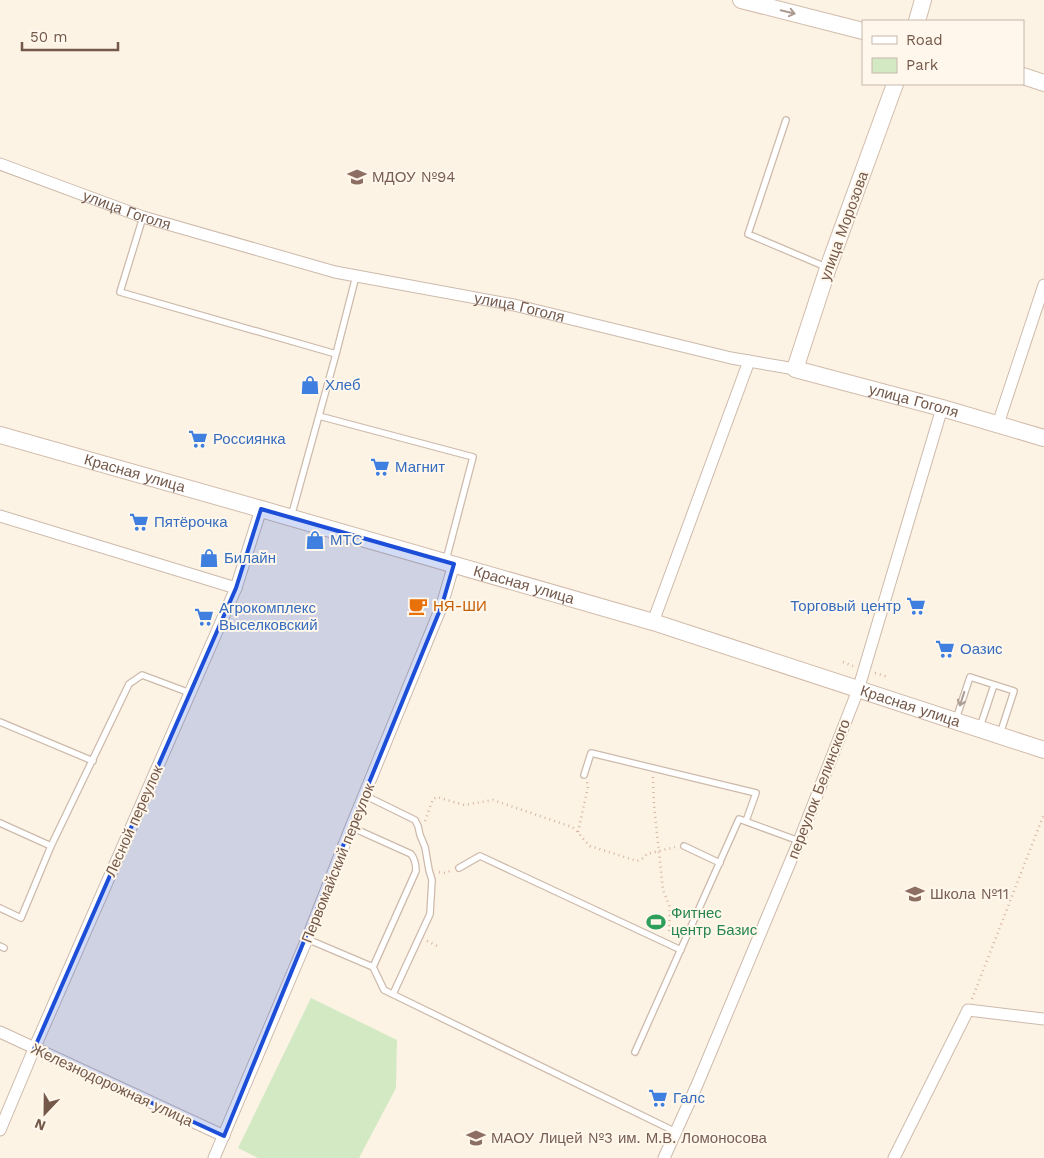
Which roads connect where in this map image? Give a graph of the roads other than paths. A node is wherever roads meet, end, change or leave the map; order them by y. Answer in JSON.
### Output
{"nodes":[{"id":1,"x":741,"y":0,"type":"edge"},
{"id":2,"x":923,"y":0,"type":"edge"},
{"id":3,"x":917,"y":20,"type":"edge"},
{"id":4,"x":862,"y":30,"type":"edge"},
{"id":5,"x":1024,"y":76,"type":"edge"},
{"id":6,"x":1044,"y":83,"type":"edge"},
{"id":7,"x":895,"y":85,"type":"edge"},
{"id":8,"x":786,"y":120,"type":"dead end"},
{"id":9,"x":0,"y":164,"type":"edge"},
{"id":10,"x":143,"y":217,"type":"junction"},
{"id":11,"x":828,"y":268,"type":"junction"},
{"id":12,"x":356,"y":276,"type":"junction"},
{"id":13,"x":1044,"y":285,"type":"edge"},
{"id":14,"x":336,"y":354,"type":"junction"},
{"id":15,"x":749,"y":361,"type":"junction"},
{"id":16,"x":795,"y":369,"type":"junction"},
{"id":17,"x":942,"y":408,"type":"junction"},
{"id":18,"x":319,"y":416,"type":"junction"},
{"id":19,"x":998,"y":424,"type":"junction"},
{"id":20,"x":0,"y":435,"type":"edge"},
{"id":21,"x":1044,"y":438,"type":"edge"},
{"id":22,"x":261,"y":509,"type":"junction"},
{"id":23,"x":0,"y":516,"type":"edge"},
{"id":24,"x":291,"y":517,"type":"junction"},
{"id":25,"x":449,"y":563,"type":"junction"},
{"id":26,"x":236,"y":588,"type":"junction"},
{"id":27,"x":653,"y":622,"type":"junction"},
{"id":28,"x":994,"y":685,"type":"junction"},
{"id":29,"x":858,"y":690,"type":"junction"},
{"id":30,"x":190,"y":693,"type":"junction"},
{"id":31,"x":955,"y":721,"type":"junction"},
{"id":32,"x":0,"y":722,"type":"edge"},
{"id":33,"x":979,"y":729,"type":"junction"},
{"id":34,"x":1000,"y":735,"type":"junction"},
{"id":35,"x":1044,"y":750,"type":"edge"},
{"id":36,"x":93,"y":760,"type":"junction"},
{"id":37,"x":584,"y":775,"type":"road end"},
{"id":38,"x":364,"y":795,"type":"junction"},
{"id":39,"x":746,"y":821,"type":"junction"},
{"id":40,"x":0,"y":823,"type":"edge"},
{"id":41,"x":351,"y":827,"type":"junction"},
{"id":42,"x":799,"y":841,"type":"junction"},
{"id":43,"x":51,"y":846,"type":"junction"},
{"id":44,"x":684,"y":846,"type":"road end"},
{"id":45,"x":720,"y":863,"type":"junction"},
{"id":46,"x":459,"y":868,"type":"dead end"},
{"id":47,"x":0,"y":908,"type":"edge"},
{"id":48,"x":307,"y":939,"type":"junction"},
{"id":49,"x":681,"y":950,"type":"junction"},
{"id":50,"x":373,"y":967,"type":"junction"},
{"id":51,"x":393,"y":994,"type":"junction"},
{"id":52,"x":1044,"y":1020,"type":"edge"},
{"id":53,"x":0,"y":1032,"type":"edge"},
{"id":54,"x":34,"y":1049,"type":"junction"},
{"id":55,"x":636,"y":1052,"type":"dead end"},
{"id":56,"x":0,"y":1130,"type":"edge"},
{"id":57,"x":676,"y":1132,"type":"junction"},
{"id":58,"x":224,"y":1136,"type":"junction"},
{"id":59,"x":214,"y":1158,"type":"edge"},
{"id":60,"x":664,"y":1158,"type":"edge"},
{"id":61,"x":894,"y":1158,"type":"edge"}],
"edges":[{"from":1,"to":4,"type":"main road","one_way":true},
{"from":2,"to":3,"type":"main road"},
{"from":5,"to":6,"type":"main road"},
{"from":7,"to":11,"type":"main road","name":"улица Морозова"},
{"from":8,"to":11,"type":"lane"},
{"from":9,"to":10,"type":"street","name":"улица Гоголя"},
{"from":10,"to":12,"type":"street","name":"улица Гоголя"},
{"from":10,"to":14,"type":"lane"},
{"from":11,"to":16,"type":"main road","name":"улица Морозова"},
{"from":12,"to":14,"type":"lane"},
{"from":12,"to":15,"type":"street","name":"улица Гоголя"},
{"from":13,"to":19,"type":"street"},
{"from":14,"to":18,"type":"lane"},
{"from":15,"to":16,"type":"street","name":"улица Гоголя"},
{"from":15,"to":27,"type":"street"},
{"from":16,"to":17,"type":"main road","name":"улица Гоголя"},
{"from":17,"to":19,"type":"main road","name":"улица Гоголя"},
{"from":17,"to":29,"type":"street","name":"переулок Белинского"},
{"from":18,"to":24,"type":"lane"},
{"from":18,"to":25,"type":"lane"},
{"from":19,"to":21,"type":"main road","name":"улица Гоголя"},
{"from":20,"to":22,"type":"main road","name":"Красная улица"},
{"from":22,"to":24,"type":"main road","name":"Красная улица"},
{"from":22,"to":26,"type":"street","name":"Лесной переулок"},
{"from":23,"to":26,"type":"street"},
{"from":24,"to":25,"type":"main road","name":"Красная улица"},
{"from":25,"to":27,"type":"main road","name":"Красная улица"},
{"from":25,"to":38,"type":"street","name":"Первомайский переулок"},
{"from":26,"to":30,"type":"street","name":"Лесной переулок"},
{"from":27,"to":29,"type":"main road","name":"Красная улица"},
{"from":28,"to":31,"type":"lane","one_way":true},
{"from":28,"to":33,"type":"lane"},
{"from":28,"to":34,"type":"lane"},
{"from":29,"to":31,"type":"main road","name":"Красная улица"},
{"from":29,"to":42,"type":"street","name":"переулок Белинского"},
{"from":30,"to":36,"type":"lane"},
{"from":30,"to":54,"type":"street","name":"Лесной переулок"},
{"from":31,"to":33,"type":"main road","name":"Красная улица"},
{"from":32,"to":36,"type":"lane"},
{"from":33,"to":34,"type":"main road","name":"Красная улица"},
{"from":34,"to":35,"type":"main road","name":"Красная улица"},
{"from":36,"to":43,"type":"lane"},
{"from":37,"to":39,"type":"lane"},
{"from":38,"to":41,"type":"street","name":"Первомайский переулок"},
{"from":38,"to":51,"type":"lane"},
{"from":39,"to":42,"type":"lane"},
{"from":39,"to":45,"type":"lane"},
{"from":40,"to":43,"type":"lane"},
{"from":41,"to":48,"type":"street","name":"Первомайский переулок"},
{"from":41,"to":50,"type":"lane"},
{"from":42,"to":57,"type":"street","name":"переулок Белинского"},
{"from":43,"to":47,"type":"lane"},
{"from":44,"to":45,"type":"lane"},
{"from":45,"to":49,"type":"lane"},
{"from":46,"to":49,"type":"lane"},
{"from":48,"to":50,"type":"lane"},
{"from":48,"to":58,"type":"street","name":"Первомайский переулок"},
{"from":49,"to":55,"type":"lane"},
{"from":50,"to":51,"type":"lane"},
{"from":51,"to":57,"type":"lane"},
{"from":52,"to":61,"type":"street"},
{"from":53,"to":54,"type":"street","name":"Железнодорожная улица"},
{"from":54,"to":56,"type":"street","name":"Лесной переулок"},
{"from":54,"to":58,"type":"street","name":"Железнодорожная улица"},
{"from":57,"to":60,"type":"street","name":"переулок Белинского"},
{"from":58,"to":59,"type":"street","name":"Первомайский переулок"}]}
